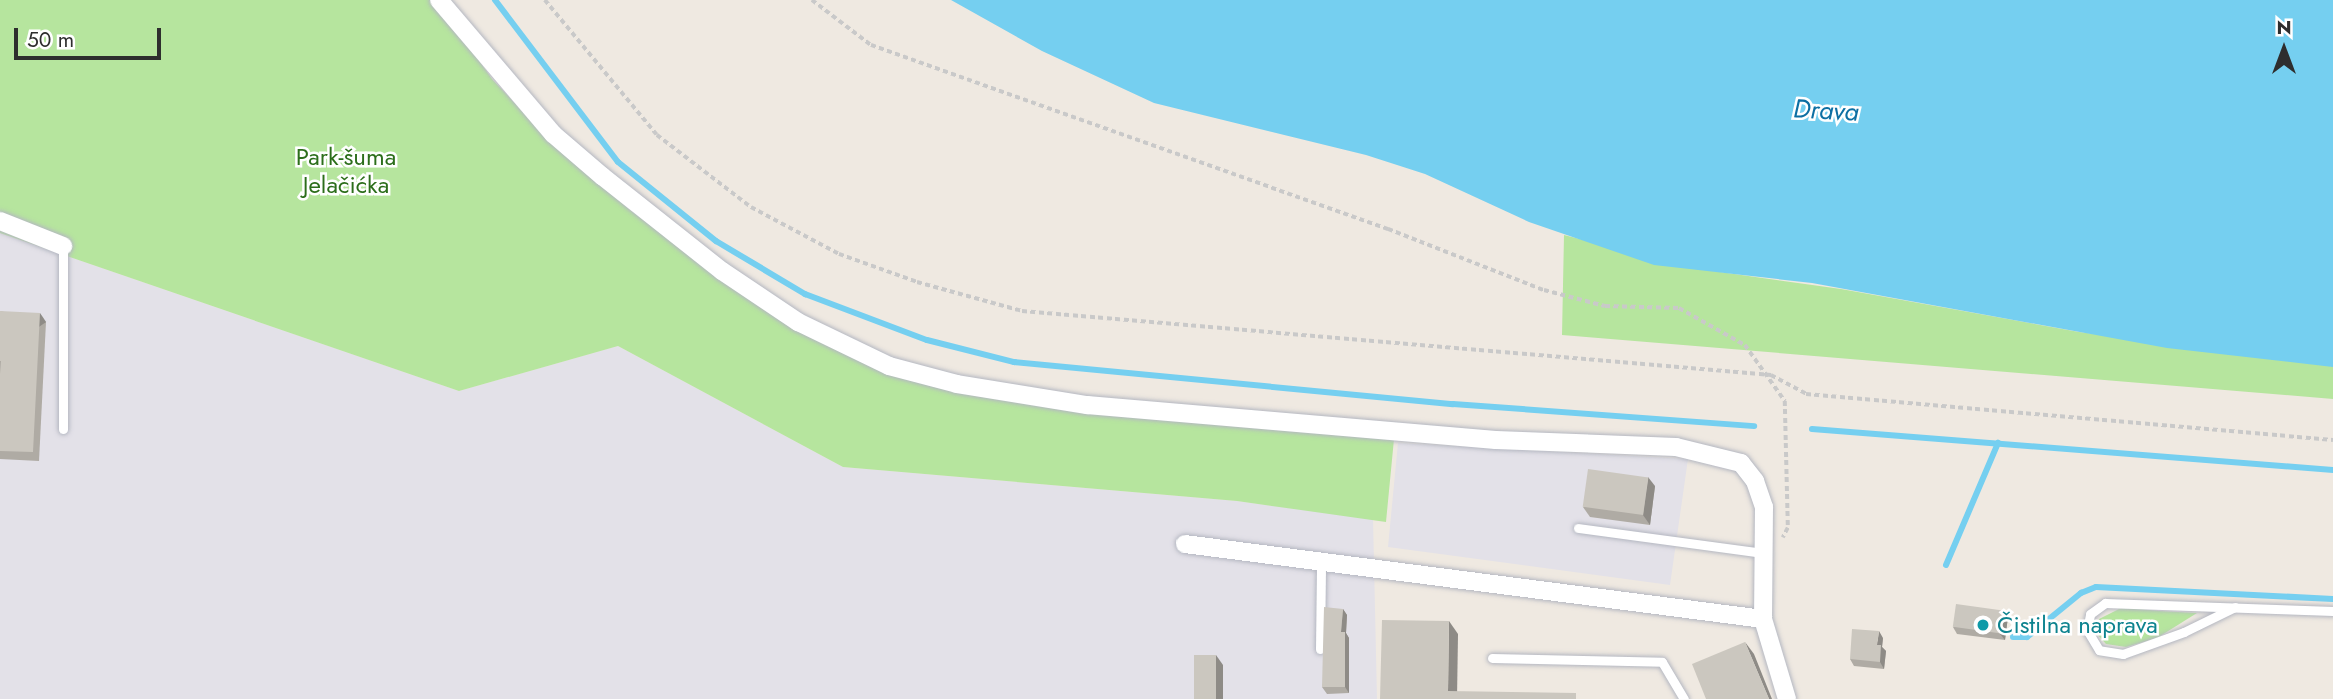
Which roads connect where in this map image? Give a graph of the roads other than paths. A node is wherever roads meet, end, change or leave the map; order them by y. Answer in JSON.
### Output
{"nodes":[{"id":1,"x":439,"y":0,"type":"edge"},
{"id":2,"x":0,"y":221,"type":"edge"},
{"id":3,"x":63,"y":246,"type":"joint"},
{"id":4,"x":63,"y":429,"type":"dead end"},
{"id":5,"x":1578,"y":528,"type":"dead end"},
{"id":6,"x":1185,"y":544,"type":"dead end"},
{"id":7,"x":1766,"y":554,"type":"junction"},
{"id":8,"x":1321,"y":561,"type":"junction"},
{"id":9,"x":2235,"y":607,"type":"junction"},
{"id":10,"x":2333,"y":611,"type":"edge"},
{"id":11,"x":1763,"y":619,"type":"junction"},
{"id":12,"x":1320,"y":649,"type":"edge"},
{"id":13,"x":1492,"y":658,"type":"dead end"},
{"id":14,"x":1684,"y":699,"type":"edge"},
{"id":15,"x":1787,"y":699,"type":"edge"}],
"edges":[{"from":1,"to":7,"type":"street"},
{"from":2,"to":3,"type":"street"},
{"from":3,"to":4,"type":"lane"},
{"from":5,"to":7,"type":"lane"},
{"from":6,"to":8,"type":"street"},
{"from":7,"to":11,"type":"street"},
{"from":8,"to":11,"type":"street"},
{"from":8,"to":12,"type":"lane"},
{"from":9,"to":9,"type":"lane"},
{"from":9,"to":10,"type":"lane"},
{"from":11,"to":15,"type":"street"},
{"from":13,"to":14,"type":"lane"}]}
